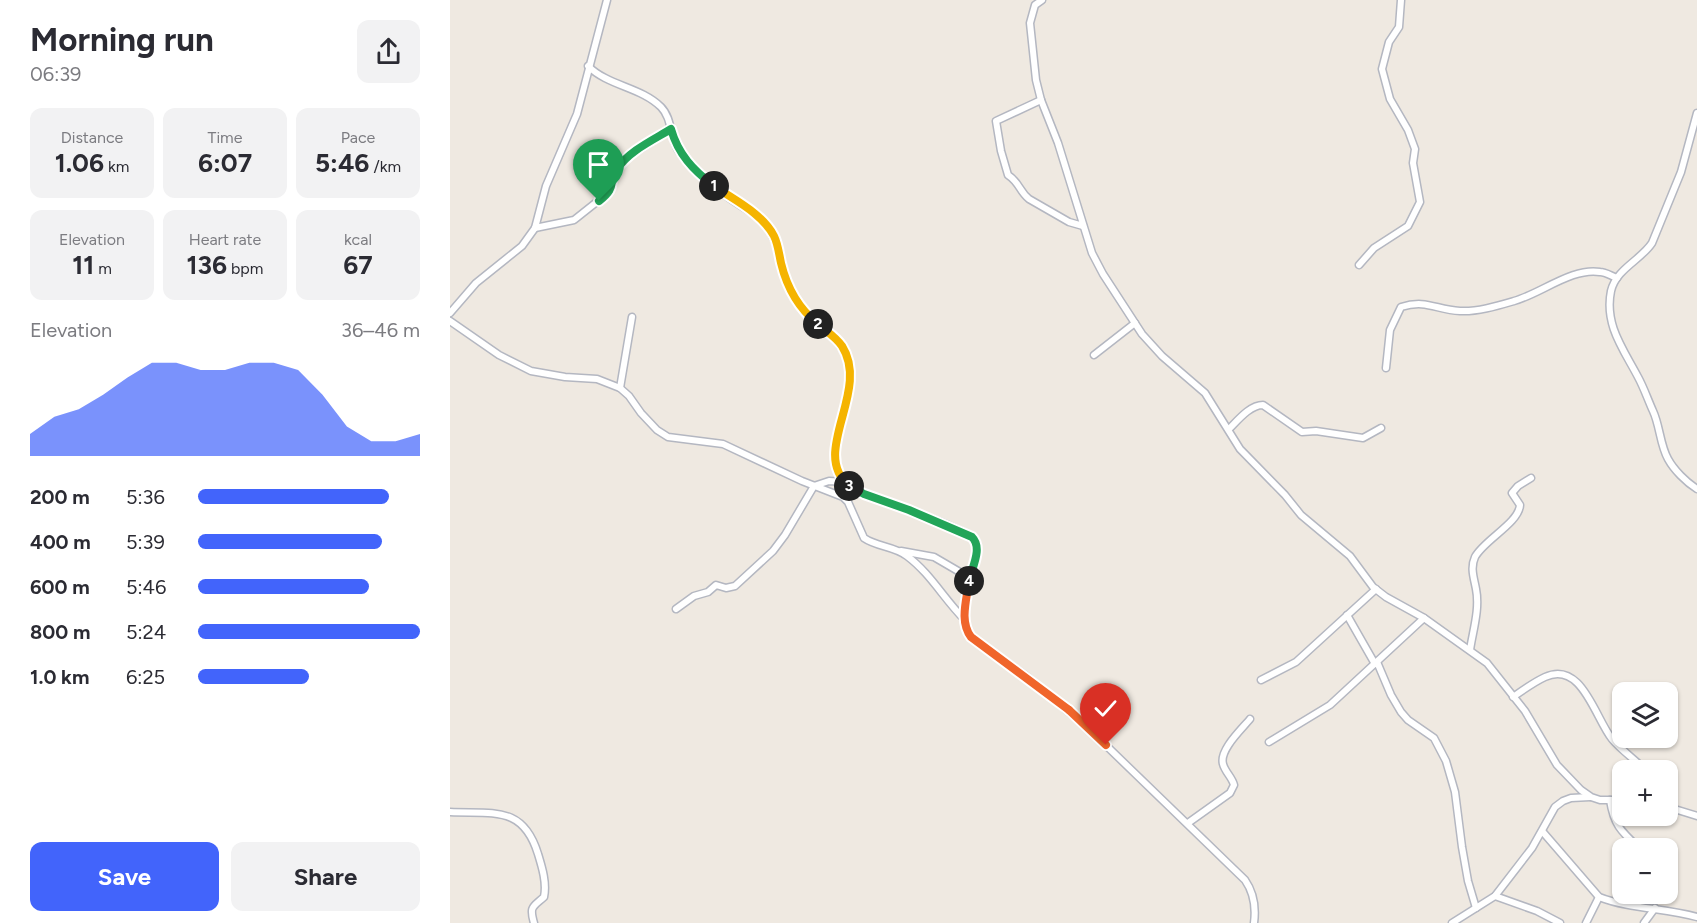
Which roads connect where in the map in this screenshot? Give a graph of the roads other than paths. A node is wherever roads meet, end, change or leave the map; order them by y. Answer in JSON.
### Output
{"nodes":[{"id":1,"x":607,"y":0,"type":"edge"},
{"id":2,"x":1042,"y":0,"type":"edge"},
{"id":3,"x":1401,"y":0,"type":"edge"},
{"id":4,"x":588,"y":66,"type":"junction"},
{"id":5,"x":595,"y":73,"type":"junction"},
{"id":6,"x":586,"y":78,"type":"junction"},
{"id":7,"x":1041,"y":100,"type":"junction"},
{"id":8,"x":1697,"y":113,"type":"edge"},
{"id":9,"x":671,"y":129,"type":"junction"},
{"id":10,"x":1083,"y":226,"type":"junction"},
{"id":11,"x":535,"y":228,"type":"junction"},
{"id":12,"x":1359,"y":265,"type":"dead end"},
{"id":13,"x":1617,"y":278,"type":"junction"},
{"id":14,"x":450,"y":313,"type":"edge"},
{"id":15,"x":632,"y":317,"type":"dead end"},
{"id":16,"x":450,"y":321,"type":"edge"},
{"id":17,"x":1135,"y":323,"type":"junction"},
{"id":18,"x":1094,"y":355,"type":"dead end"},
{"id":19,"x":1386,"y":368,"type":"dead end"},
{"id":20,"x":620,"y":388,"type":"junction"},
{"id":21,"x":1381,"y":428,"type":"dead end"},
{"id":22,"x":1229,"y":429,"type":"junction"},
{"id":23,"x":1531,"y":478,"type":"dead end"},
{"id":24,"x":844,"y":482,"type":"junction"},
{"id":25,"x":814,"y":486,"type":"junction"},
{"id":26,"x":1697,"y":489,"type":"edge"},
{"id":27,"x":898,"y":551,"type":"junction"},
{"id":28,"x":970,"y":578,"type":"junction"},
{"id":29,"x":1376,"y":589,"type":"junction"},
{"id":30,"x":676,"y":609,"type":"dead end"},
{"id":31,"x":1347,"y":615,"type":"junction"},
{"id":32,"x":1424,"y":618,"type":"junction"},
{"id":33,"x":964,"y":620,"type":"junction"},
{"id":34,"x":1470,"y":650,"type":"junction"},
{"id":35,"x":1376,"y":663,"type":"junction"},
{"id":36,"x":1261,"y":680,"type":"dead end"},
{"id":37,"x":1513,"y":697,"type":"junction"},
{"id":38,"x":1250,"y":719,"type":"dead end"},
{"id":39,"x":1269,"y":742,"type":"dead end"},
{"id":40,"x":1634,"y":760,"type":"edge"},
{"id":41,"x":1591,"y":797,"type":"junction"},
{"id":42,"x":1610,"y":800,"type":"joint"},
{"id":43,"x":1678,"y":810,"type":"edge"},
{"id":44,"x":450,"y":812,"type":"edge"},
{"id":45,"x":1697,"y":816,"type":"edge"},
{"id":46,"x":1188,"y":823,"type":"junction"},
{"id":47,"x":1542,"y":831,"type":"junction"},
{"id":48,"x":1628,"y":838,"type":"edge"},
{"id":49,"x":1495,"y":896,"type":"junction"},
{"id":50,"x":1599,"y":897,"type":"junction"},
{"id":51,"x":1637,"y":906,"type":"joint"},
{"id":52,"x":1476,"y":908,"type":"junction"},
{"id":53,"x":1655,"y":908,"type":"junction"},
{"id":54,"x":1697,"y":916,"type":"edge"},
{"id":55,"x":534,"y":923,"type":"edge"},
{"id":56,"x":1254,"y":923,"type":"edge"},
{"id":57,"x":1452,"y":923,"type":"edge"},
{"id":58,"x":1560,"y":923,"type":"edge"},
{"id":59,"x":1586,"y":923,"type":"edge"},
{"id":60,"x":1644,"y":923,"type":"edge"}],
"edges":[{"from":1,"to":4,"type":"street"},
{"from":2,"to":7,"type":"street"},
{"from":3,"to":12,"type":"street"},
{"from":4,"to":5,"type":"street"},
{"from":4,"to":6,"type":"street"},
{"from":5,"to":6,"type":"street"},
{"from":5,"to":9,"type":"street"},
{"from":6,"to":11,"type":"street"},
{"from":7,"to":10,"type":"street"},
{"from":7,"to":10,"type":"street"},
{"from":8,"to":13,"type":"street"},
{"from":9,"to":11,"type":"street"},
{"from":9,"to":24,"type":"street"},
{"from":10,"to":17,"type":"street"},
{"from":11,"to":14,"type":"street"},
{"from":13,"to":19,"type":"street"},
{"from":13,"to":26,"type":"street"},
{"from":15,"to":20,"type":"street"},
{"from":16,"to":20,"type":"street"},
{"from":17,"to":18,"type":"street"},
{"from":17,"to":22,"type":"street"},
{"from":20,"to":25,"type":"street"},
{"from":21,"to":22,"type":"street"},
{"from":22,"to":29,"type":"street"},
{"from":23,"to":34,"type":"street"},
{"from":24,"to":25,"type":"street"},
{"from":24,"to":28,"type":"street"},
{"from":25,"to":27,"type":"street"},
{"from":25,"to":30,"type":"street"},
{"from":27,"to":28,"type":"street"},
{"from":27,"to":33,"type":"street"},
{"from":28,"to":33,"type":"street"},
{"from":29,"to":31,"type":"street"},
{"from":29,"to":32,"type":"street"},
{"from":31,"to":35,"type":"street"},
{"from":31,"to":36,"type":"street"},
{"from":32,"to":34,"type":"street"},
{"from":32,"to":35,"type":"street"},
{"from":33,"to":46,"type":"street"},
{"from":34,"to":37,"type":"street"},
{"from":35,"to":39,"type":"street"},
{"from":35,"to":52,"type":"street"},
{"from":37,"to":40,"type":"street"},
{"from":37,"to":41,"type":"street"},
{"from":38,"to":46,"type":"street"},
{"from":41,"to":42,"type":"street"},
{"from":41,"to":47,"type":"street"},
{"from":42,"to":48,"type":"street"},
{"from":43,"to":45,"type":"street"},
{"from":44,"to":55,"type":"street"},
{"from":46,"to":56,"type":"street"},
{"from":47,"to":49,"type":"street"},
{"from":47,"to":50,"type":"street"},
{"from":49,"to":52,"type":"street"},
{"from":49,"to":58,"type":"street"},
{"from":50,"to":51,"type":"street"},
{"from":50,"to":59,"type":"street"},
{"from":51,"to":53,"type":"street"},
{"from":52,"to":57,"type":"street"},
{"from":53,"to":54,"type":"street"},
{"from":53,"to":60,"type":"street"}]}
